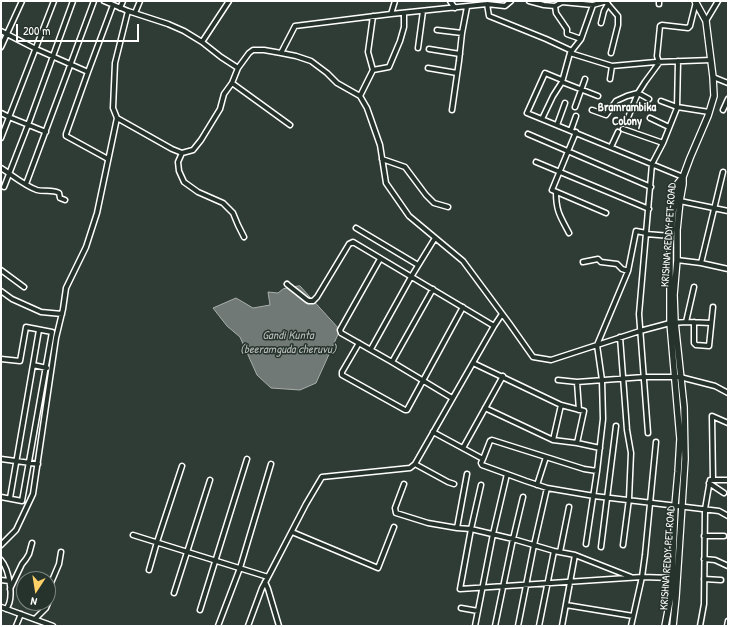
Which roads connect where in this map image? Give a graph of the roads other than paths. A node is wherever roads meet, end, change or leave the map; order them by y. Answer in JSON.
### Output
{"nodes":[{"id":1,"x":22,"y":1,"type":"edge"},
{"id":2,"x":54,"y":1,"type":"edge"},
{"id":3,"x":73,"y":1,"type":"edge"},
{"id":4,"x":94,"y":1,"type":"edge"},
{"id":5,"x":104,"y":1,"type":"edge"},
{"id":6,"x":124,"y":1,"type":"edge"},
{"id":7,"x":140,"y":1,"type":"edge"},
{"id":8,"x":228,"y":1,"type":"edge"},
{"id":9,"x":395,"y":1,"type":"edge"},
{"id":10,"x":450,"y":1,"type":"edge"},
{"id":11,"x":511,"y":1,"type":"edge"},
{"id":12,"x":530,"y":1,"type":"edge"},
{"id":13,"x":562,"y":1,"type":"edge"},
{"id":14,"x":695,"y":1,"type":"edge"},
{"id":15,"x":718,"y":1,"type":"edge"},
{"id":16,"x":607,"y":2,"type":"edge"},
{"id":17,"x":487,"y":4,"type":"junction"},
{"id":18,"x":113,"y":5,"type":"junction"},
{"id":19,"x":593,"y":5,"type":"junction"},
{"id":20,"x":555,"y":6,"type":"junction"},
{"id":21,"x":467,"y":7,"type":"junction"},
{"id":22,"x":120,"y":8,"type":"junction"},
{"id":23,"x":455,"y":8,"type":"junction"},
{"id":24,"x":423,"y":10,"type":"junction"},
{"id":25,"x":128,"y":11,"type":"junction"},
{"id":26,"x":135,"y":13,"type":"junction"},
{"id":27,"x":404,"y":13,"type":"junction"},
{"id":28,"x":391,"y":14,"type":"junction"},
{"id":29,"x":373,"y":16,"type":"junction"},
{"id":30,"x":706,"y":21,"type":"junction"},
{"id":31,"x":601,"y":23,"type":"dead end"},
{"id":32,"x":437,"y":30,"type":"dead end"},
{"id":33,"x":1,"y":31,"type":"edge"},
{"id":34,"x":462,"y":33,"type":"junction"},
{"id":35,"x":7,"y":34,"type":"junction"},
{"id":36,"x":581,"y":39,"type":"junction"},
{"id":37,"x":202,"y":42,"type":"junction"},
{"id":38,"x":1,"y":47,"type":"edge"},
{"id":39,"x":418,"y":48,"type":"dead end"},
{"id":40,"x":429,"y":49,"type":"dead end"},
{"id":41,"x":36,"y":50,"type":"junction"},
{"id":42,"x":571,"y":52,"type":"junction"},
{"id":43,"x":281,"y":53,"type":"junction"},
{"id":44,"x":611,"y":53,"type":"dead end"},
{"id":45,"x":460,"y":54,"type":"junction"},
{"id":46,"x":53,"y":58,"type":"junction"},
{"id":47,"x":711,"y":60,"type":"junction"},
{"id":48,"x":678,"y":61,"type":"junction"},
{"id":49,"x":659,"y":63,"type":"junction"},
{"id":50,"x":71,"y":65,"type":"junction"},
{"id":51,"x":612,"y":66,"type":"junction"},
{"id":52,"x":238,"y":68,"type":"junction"},
{"id":53,"x":428,"y":68,"type":"dead end"},
{"id":54,"x":373,"y":70,"type":"junction"},
{"id":55,"x":88,"y":72,"type":"junction"},
{"id":56,"x":457,"y":73,"type":"junction"},
{"id":57,"x":713,"y":77,"type":"junction"},
{"id":58,"x":585,"y":79,"type":"dead end"},
{"id":59,"x":610,"y":79,"type":"dead end"},
{"id":60,"x":562,"y":81,"type":"junction"},
{"id":61,"x":232,"y":83,"type":"junction"},
{"id":62,"x":728,"y":83,"type":"edge"},
{"id":63,"x":582,"y":90,"type":"junction"},
{"id":64,"x":638,"y":93,"type":"junction"},
{"id":65,"x":360,"y":96,"type":"junction"},
{"id":66,"x":598,"y":96,"type":"dead end"},
{"id":67,"x":649,"y":99,"type":"dead end"},
{"id":68,"x":728,"y":99,"type":"edge"},
{"id":69,"x":661,"y":101,"type":"dead end"},
{"id":70,"x":565,"y":103,"type":"dead end"},
{"id":71,"x":575,"y":107,"type":"dead end"},
{"id":72,"x":677,"y":107,"type":"junction"},
{"id":73,"x":452,"y":110,"type":"dead end"},
{"id":74,"x":592,"y":110,"type":"dead end"},
{"id":75,"x":723,"y":110,"type":"dead end"},
{"id":76,"x":709,"y":112,"type":"junction"},
{"id":77,"x":1,"y":113,"type":"edge"},
{"id":78,"x":576,"y":116,"type":"dead end"},
{"id":79,"x":8,"y":117,"type":"junction"},
{"id":80,"x":117,"y":118,"type":"junction"},
{"id":81,"x":650,"y":118,"type":"dead end"},
{"id":82,"x":542,"y":119,"type":"junction"},
{"id":83,"x":627,"y":120,"type":"dead end"},
{"id":84,"x":28,"y":125,"type":"junction"},
{"id":85,"x":290,"y":125,"type":"dead end"},
{"id":86,"x":557,"y":125,"type":"junction"},
{"id":87,"x":669,"y":126,"type":"junction"},
{"id":88,"x":623,"y":129,"type":"dead end"},
{"id":89,"x":571,"y":130,"type":"junction"},
{"id":90,"x":46,"y":132,"type":"junction"},
{"id":91,"x":576,"y":132,"type":"junction"},
{"id":92,"x":618,"y":132,"type":"dead end"},
{"id":93,"x":528,"y":134,"type":"dead end"},
{"id":94,"x":1,"y":138,"type":"edge"},
{"id":95,"x":663,"y":143,"type":"junction"},
{"id":96,"x":611,"y":147,"type":"junction"},
{"id":97,"x":568,"y":152,"type":"junction"},
{"id":98,"x":182,"y":153,"type":"junction"},
{"id":99,"x":108,"y":159,"type":"junction"},
{"id":100,"x":382,"y":159,"type":"junction"},
{"id":101,"x":536,"y":162,"type":"dead end"},
{"id":102,"x":652,"y":164,"type":"junction"},
{"id":103,"x":1,"y":168,"type":"edge"},
{"id":104,"x":559,"y":172,"type":"junction"},
{"id":105,"x":723,"y":172,"type":"dead end"},
{"id":106,"x":9,"y":174,"type":"junction"},
{"id":107,"x":683,"y":178,"type":"junction"},
{"id":108,"x":26,"y":184,"type":"junction"},
{"id":109,"x":4,"y":187,"type":"dead end"},
{"id":110,"x":651,"y":187,"type":"junction"},
{"id":111,"x":556,"y":192,"type":"junction"},
{"id":112,"x":65,"y":200,"type":"dead end"},
{"id":113,"x":680,"y":201,"type":"junction"},
{"id":114,"x":448,"y":207,"type":"dead end"},
{"id":115,"x":714,"y":208,"type":"junction"},
{"id":116,"x":649,"y":209,"type":"junction"},
{"id":117,"x":728,"y":211,"type":"edge"},
{"id":118,"x":606,"y":213,"type":"dead end"},
{"id":119,"x":356,"y":228,"type":"dead end"},
{"id":120,"x":569,"y":233,"type":"dead end"},
{"id":121,"x":646,"y":233,"type":"junction"},
{"id":122,"x":671,"y":236,"type":"junction"},
{"id":123,"x":244,"y":237,"type":"dead end"},
{"id":124,"x":435,"y":238,"type":"junction"},
{"id":125,"x":380,"y":259,"type":"junction"},
{"id":126,"x":677,"y":260,"type":"junction"},
{"id":127,"x":583,"y":262,"type":"dead end"},
{"id":128,"x":701,"y":263,"type":"junction"},
{"id":129,"x":418,"y":265,"type":"junction"},
{"id":130,"x":728,"y":269,"type":"edge"},
{"id":131,"x":1,"y":270,"type":"edge"},
{"id":132,"x":628,"y":271,"type":"junction"},
{"id":133,"x":411,"y":277,"type":"junction"},
{"id":134,"x":288,"y":284,"type":"dead end"},
{"id":135,"x":24,"y":287,"type":"dead end"},
{"id":136,"x":694,"y":287,"type":"dead end"},
{"id":137,"x":433,"y":289,"type":"junction"},
{"id":138,"x":1,"y":291,"type":"edge"},
{"id":139,"x":713,"y":307,"type":"dead end"},
{"id":140,"x":463,"y":308,"type":"junction"},
{"id":141,"x":62,"y":314,"type":"junction"},
{"id":142,"x":502,"y":314,"type":"junction"},
{"id":143,"x":686,"y":322,"type":"junction"},
{"id":144,"x":694,"y":322,"type":"junction"},
{"id":145,"x":672,"y":323,"type":"junction"},
{"id":146,"x":712,"y":323,"type":"junction"},
{"id":147,"x":494,"y":326,"type":"junction"},
{"id":148,"x":39,"y":330,"type":"junction"},
{"id":149,"x":640,"y":331,"type":"junction"},
{"id":150,"x":620,"y":337,"type":"junction"},
{"id":151,"x":360,"y":343,"type":"junction"},
{"id":152,"x":597,"y":345,"type":"junction"},
{"id":153,"x":371,"y":350,"type":"junction"},
{"id":154,"x":1,"y":359,"type":"edge"},
{"id":155,"x":392,"y":362,"type":"junction"},
{"id":156,"x":473,"y":363,"type":"junction"},
{"id":157,"x":33,"y":365,"type":"junction"},
{"id":158,"x":46,"y":367,"type":"junction"},
{"id":159,"x":51,"y":368,"type":"junction"},
{"id":160,"x":503,"y":376,"type":"junction"},
{"id":161,"x":644,"y":377,"type":"junction"},
{"id":162,"x":677,"y":377,"type":"junction"},
{"id":163,"x":623,"y":378,"type":"junction"},
{"id":164,"x":423,"y":380,"type":"junction"},
{"id":165,"x":558,"y":380,"type":"dead end"},
{"id":166,"x":602,"y":380,"type":"junction"},
{"id":167,"x":577,"y":382,"type":"junction"},
{"id":168,"x":728,"y":392,"type":"edge"},
{"id":169,"x":452,"y":398,"type":"junction"},
{"id":170,"x":561,"y":405,"type":"junction"},
{"id":171,"x":485,"y":408,"type":"junction"},
{"id":172,"x":579,"y":410,"type":"junction"},
{"id":173,"x":728,"y":423,"type":"edge"},
{"id":174,"x":616,"y":426,"type":"dead end"},
{"id":175,"x":433,"y":432,"type":"junction"},
{"id":176,"x":648,"y":433,"type":"dead end"},
{"id":177,"x":553,"y":440,"type":"junction"},
{"id":178,"x":656,"y":442,"type":"dead end"},
{"id":179,"x":577,"y":443,"type":"junction"},
{"id":180,"x":463,"y":448,"type":"junction"},
{"id":181,"x":600,"y":448,"type":"junction"},
{"id":182,"x":546,"y":457,"type":"junction"},
{"id":183,"x":247,"y":459,"type":"dead end"},
{"id":184,"x":483,"y":459,"type":"junction"},
{"id":185,"x":1,"y":460,"type":"edge"},
{"id":186,"x":16,"y":461,"type":"junction"},
{"id":187,"x":28,"y":463,"type":"junction"},
{"id":188,"x":38,"y":464,"type":"junction"},
{"id":189,"x":271,"y":464,"type":"dead end"},
{"id":190,"x":415,"y":464,"type":"junction"},
{"id":191,"x":182,"y":466,"type":"dead end"},
{"id":192,"x":597,"y":471,"type":"junction"},
{"id":193,"x":467,"y":474,"type":"dead end"},
{"id":194,"x":507,"y":474,"type":"junction"},
{"id":195,"x":210,"y":480,"type":"dead end"},
{"id":196,"x":728,"y":480,"type":"edge"},
{"id":197,"x":711,"y":482,"type":"junction"},
{"id":198,"x":404,"y":484,"type":"dead end"},
{"id":199,"x":454,"y":484,"type":"dead end"},
{"id":200,"x":481,"y":485,"type":"dead end"},
{"id":201,"x":537,"y":485,"type":"junction"},
{"id":202,"x":547,"y":488,"type":"junction"},
{"id":203,"x":724,"y":493,"type":"dead end"},
{"id":204,"x":594,"y":496,"type":"junction"},
{"id":205,"x":1,"y":497,"type":"edge"},
{"id":206,"x":523,"y":497,"type":"dead end"},
{"id":207,"x":608,"y":497,"type":"junction"},
{"id":208,"x":10,"y":498,"type":"junction"},
{"id":209,"x":629,"y":499,"type":"junction"},
{"id":210,"x":650,"y":502,"type":"junction"},
{"id":211,"x":675,"y":505,"type":"junction"},
{"id":212,"x":681,"y":506,"type":"junction"},
{"id":213,"x":569,"y":507,"type":"dead end"},
{"id":214,"x":705,"y":509,"type":"junction"},
{"id":215,"x":728,"y":516,"type":"edge"},
{"id":216,"x":394,"y":527,"type":"dead end"},
{"id":217,"x":457,"y":528,"type":"junction"},
{"id":218,"x":471,"y":529,"type":"junction"},
{"id":219,"x":292,"y":532,"type":"junction"},
{"id":220,"x":493,"y":534,"type":"junction"},
{"id":221,"x":133,"y":535,"type":"dead end"},
{"id":222,"x":704,"y":536,"type":"junction"},
{"id":223,"x":724,"y":536,"type":"dead end"},
{"id":224,"x":513,"y":539,"type":"junction"},
{"id":225,"x":157,"y":542,"type":"junction"},
{"id":226,"x":32,"y":543,"type":"dead end"},
{"id":227,"x":586,"y":544,"type":"dead end"},
{"id":228,"x":1,"y":545,"type":"edge"},
{"id":229,"x":534,"y":545,"type":"junction"},
{"id":230,"x":623,"y":545,"type":"dead end"},
{"id":231,"x":601,"y":547,"type":"dead end"},
{"id":232,"x":554,"y":551,"type":"junction"},
{"id":233,"x":61,"y":552,"type":"dead end"},
{"id":234,"x":187,"y":552,"type":"junction"},
{"id":235,"x":560,"y":552,"type":"junction"},
{"id":236,"x":575,"y":555,"type":"junction"},
{"id":237,"x":704,"y":559,"type":"junction"},
{"id":238,"x":1,"y":560,"type":"edge"},
{"id":239,"x":215,"y":560,"type":"junction"},
{"id":240,"x":728,"y":566,"type":"edge"},
{"id":241,"x":240,"y":568,"type":"junction"},
{"id":242,"x":149,"y":570,"type":"dead end"},
{"id":243,"x":56,"y":571,"type":"edge"},
{"id":244,"x":268,"y":577,"type":"junction"},
{"id":245,"x":633,"y":578,"type":"junction"},
{"id":246,"x":642,"y":578,"type":"junction"},
{"id":247,"x":672,"y":578,"type":"junction"},
{"id":248,"x":704,"y":579,"type":"junction"},
{"id":249,"x":1,"y":580,"type":"edge"},
{"id":250,"x":721,"y":580,"type":"dead end"},
{"id":251,"x":9,"y":581,"type":"junction"},
{"id":252,"x":265,"y":582,"type":"junction"},
{"id":253,"x":570,"y":582,"type":"junction"},
{"id":254,"x":547,"y":584,"type":"junction"},
{"id":255,"x":526,"y":585,"type":"junction"},
{"id":256,"x":503,"y":587,"type":"junction"},
{"id":257,"x":482,"y":588,"type":"junction"},
{"id":258,"x":10,"y":589,"type":"junction"},
{"id":259,"x":174,"y":593,"type":"dead end"},
{"id":260,"x":566,"y":605,"type":"junction"},
{"id":261,"x":1,"y":607,"type":"edge"},
{"id":262,"x":461,"y":608,"type":"dead end"},
{"id":263,"x":6,"y":609,"type":"junction"},
{"id":264,"x":200,"y":610,"type":"dead end"},
{"id":265,"x":43,"y":611,"type":"edge"},
{"id":266,"x":478,"y":611,"type":"junction"},
{"id":267,"x":21,"y":614,"type":"junction"},
{"id":268,"x":633,"y":616,"type":"junction"},
{"id":269,"x":35,"y":619,"type":"junction"},
{"id":270,"x":728,"y":621,"type":"edge"},
{"id":271,"x":278,"y":625,"type":"edge"},
{"id":272,"x":16,"y":626,"type":"edge"},
{"id":273,"x":53,"y":626,"type":"edge"},
{"id":274,"x":218,"y":626,"type":"edge"},
{"id":275,"x":248,"y":626,"type":"edge"},
{"id":276,"x":475,"y":626,"type":"edge"},
{"id":277,"x":495,"y":626,"type":"edge"},
{"id":278,"x":518,"y":626,"type":"edge"},
{"id":279,"x":539,"y":626,"type":"edge"},
{"id":280,"x":562,"y":626,"type":"edge"},
{"id":281,"x":631,"y":626,"type":"edge"},
{"id":282,"x":665,"y":626,"type":"edge"},
{"id":283,"x":673,"y":626,"type":"edge"},
{"id":284,"x":700,"y":626,"type":"edge"},
{"id":285,"x":727,"y":626,"type":"edge"}],
"edges":[{"from":1,"to":35,"type":"street"},
{"from":2,"to":41,"type":"street"},
{"from":3,"to":46,"type":"street"},
{"from":4,"to":50,"type":"street"},
{"from":5,"to":18,"type":"street"},
{"from":6,"to":22,"type":"street"},
{"from":7,"to":26,"type":"street"},
{"from":8,"to":37,"type":"street"},
{"from":9,"to":28,"type":"street"},
{"from":10,"to":23,"type":"street"},
{"from":11,"to":17,"type":"street"},
{"from":12,"to":20,"type":"street"},
{"from":13,"to":19,"type":"street"},
{"from":13,"to":20,"type":"street"},
{"from":14,"to":30,"type":"main road"},
{"from":14,"to":49,"type":"street"},
{"from":15,"to":30,"type":"street"},
{"from":16,"to":19,"type":"street"},
{"from":16,"to":31,"type":"street"},
{"from":16,"to":44,"type":"street"},
{"from":17,"to":21,"type":"street"},
{"from":17,"to":42,"type":"street"},
{"from":18,"to":22,"type":"street"},
{"from":18,"to":55,"type":"street"},
{"from":19,"to":36,"type":"street"},
{"from":20,"to":36,"type":"street"},
{"from":21,"to":23,"type":"street"},
{"from":21,"to":34,"type":"street"},
{"from":22,"to":25,"type":"street"},
{"from":23,"to":24,"type":"street"},
{"from":24,"to":27,"type":"street"},
{"from":24,"to":39,"type":"street"},
{"from":25,"to":26,"type":"street"},
{"from":25,"to":80,"type":"street"},
{"from":26,"to":37,"type":"street"},
{"from":27,"to":28,"type":"street"},
{"from":27,"to":54,"type":"street"},
{"from":28,"to":29,"type":"street"},
{"from":29,"to":43,"type":"street"},
{"from":29,"to":54,"type":"street"},
{"from":30,"to":47,"type":"main road"},
{"from":32,"to":34,"type":"street"},
{"from":33,"to":35,"type":"street"},
{"from":34,"to":45,"type":"street"},
{"from":35,"to":38,"type":"street"},
{"from":35,"to":41,"type":"street"},
{"from":36,"to":42,"type":"street"},
{"from":37,"to":52,"type":"street"},
{"from":40,"to":45,"type":"street"},
{"from":41,"to":46,"type":"street"},
{"from":41,"to":79,"type":"street"},
{"from":42,"to":51,"type":"street"},
{"from":42,"to":60,"type":"street"},
{"from":43,"to":52,"type":"street"},
{"from":43,"to":65,"type":"street"},
{"from":45,"to":56,"type":"street"},
{"from":46,"to":50,"type":"street"},
{"from":46,"to":84,"type":"street"},
{"from":47,"to":48,"type":"street"},
{"from":47,"to":57,"type":"main road"},
{"from":48,"to":49,"type":"street"},
{"from":48,"to":72,"type":"street"},
{"from":49,"to":51,"type":"street"},
{"from":49,"to":64,"type":"street"},
{"from":50,"to":55,"type":"street"},
{"from":50,"to":90,"type":"street"},
{"from":51,"to":59,"type":"street"},
{"from":52,"to":61,"type":"street"},
{"from":53,"to":56,"type":"street"},
{"from":54,"to":65,"type":"street"},
{"from":55,"to":99,"type":"street"},
{"from":56,"to":73,"type":"street"},
{"from":57,"to":62,"type":"street"},
{"from":57,"to":76,"type":"main road"},
{"from":58,"to":63,"type":"street"},
{"from":60,"to":63,"type":"street"},
{"from":60,"to":82,"type":"street"},
{"from":60,"to":82,"type":"street"},
{"from":61,"to":85,"type":"street"},
{"from":61,"to":98,"type":"street"},
{"from":63,"to":66,"type":"street"},
{"from":63,"to":71,"type":"street"},
{"from":64,"to":67,"type":"street"},
{"from":64,"to":74,"type":"street"},
{"from":64,"to":83,"type":"street"},
{"from":65,"to":100,"type":"street"},
{"from":68,"to":75,"type":"street"},
{"from":69,"to":72,"type":"street"},
{"from":70,"to":86,"type":"street"},
{"from":72,"to":76,"type":"street"},
{"from":72,"to":87,"type":"street"},
{"from":76,"to":107,"type":"main road"},
{"from":77,"to":79,"type":"street"},
{"from":78,"to":89,"type":"street"},
{"from":79,"to":84,"type":"street"},
{"from":79,"to":94,"type":"street"},
{"from":80,"to":98,"type":"street"},
{"from":80,"to":99,"type":"street"},
{"from":81,"to":87,"type":"street"},
{"from":82,"to":86,"type":"street"},
{"from":84,"to":90,"type":"street"},
{"from":84,"to":106,"type":"street"},
{"from":86,"to":89,"type":"street"},
{"from":87,"to":95,"type":"street"},
{"from":88,"to":95,"type":"street"},
{"from":89,"to":91,"type":"street"},
{"from":90,"to":108,"type":"street"},
{"from":91,"to":96,"type":"street"},
{"from":91,"to":97,"type":"street"},
{"from":92,"to":96,"type":"street"},
{"from":93,"to":97,"type":"street"},
{"from":95,"to":102,"type":"street"},
{"from":96,"to":102,"type":"street"},
{"from":97,"to":104,"type":"street"},
{"from":97,"to":110,"type":"street"},
{"from":98,"to":123,"type":"street"},
{"from":99,"to":141,"type":"street"},
{"from":100,"to":114,"type":"street"},
{"from":100,"to":124,"type":"street"},
{"from":101,"to":104,"type":"street"},
{"from":102,"to":107,"type":"street"},
{"from":102,"to":110,"type":"street"},
{"from":103,"to":106,"type":"street"},
{"from":104,"to":111,"type":"street"},
{"from":104,"to":116,"type":"street"},
{"from":105,"to":115,"type":"street"},
{"from":106,"to":108,"type":"street"},
{"from":106,"to":109,"type":"street"},
{"from":107,"to":113,"type":"main road","name":"KRISHNA REDDY PET ROAD"},
{"from":107,"to":122,"type":"main road","name":"KRISHNA REDDY PET ROAD"},
{"from":108,"to":112,"type":"street"},
{"from":110,"to":116,"type":"street"},
{"from":111,"to":118,"type":"street"},
{"from":111,"to":120,"type":"street"},
{"from":113,"to":115,"type":"street"},
{"from":113,"to":126,"type":"main road","name":"KRISHNA REDDY PET ROAD"},
{"from":115,"to":117,"type":"street"},
{"from":115,"to":128,"type":"street"},
{"from":116,"to":121,"type":"street"},
{"from":119,"to":129,"type":"street"},
{"from":121,"to":122,"type":"street"},
{"from":121,"to":132,"type":"street"},
{"from":121,"to":149,"type":"street"},
{"from":122,"to":145,"type":"main road","name":"KRISHNA REDDY PET ROAD"},
{"from":124,"to":129,"type":"street"},
{"from":124,"to":142,"type":"street"},
{"from":125,"to":133,"type":"street"},
{"from":125,"to":134,"type":"street"},
{"from":125,"to":151,"type":"street"},
{"from":126,"to":128,"type":"street"},
{"from":126,"to":145,"type":"main road","name":"KRISHNA REDDY PET ROAD"},
{"from":127,"to":132,"type":"street"},
{"from":128,"to":130,"type":"street"},
{"from":129,"to":133,"type":"street"},
{"from":131,"to":135,"type":"street"},
{"from":132,"to":152,"type":"street"},
{"from":133,"to":137,"type":"street"},
{"from":133,"to":153,"type":"street"},
{"from":136,"to":143,"type":"street"},
{"from":137,"to":140,"type":"street"},
{"from":137,"to":155,"type":"street"},
{"from":138,"to":141,"type":"street"},
{"from":139,"to":146,"type":"street"},
{"from":140,"to":147,"type":"street"},
{"from":140,"to":164,"type":"street"},
{"from":141,"to":159,"type":"street"},
{"from":142,"to":147,"type":"street"},
{"from":142,"to":152,"type":"street"},
{"from":143,"to":144,"type":"street"},
{"from":143,"to":145,"type":"street"},
{"from":144,"to":146,"type":"street"},
{"from":144,"to":146,"type":"street"},
{"from":145,"to":149,"type":"street"},
{"from":145,"to":162,"type":"main road","name":"KRISHNA REDDY PET ROAD"},
{"from":147,"to":156,"type":"street"},
{"from":148,"to":154,"type":"street"},
{"from":148,"to":157,"type":"street"},
{"from":148,"to":158,"type":"street"},
{"from":149,"to":150,"type":"street"},
{"from":149,"to":161,"type":"street"},
{"from":150,"to":152,"type":"street"},
{"from":150,"to":163,"type":"street"},
{"from":151,"to":153,"type":"street"},
{"from":151,"to":164,"type":"street"},
{"from":152,"to":166,"type":"street"},
{"from":153,"to":155,"type":"street"},
{"from":155,"to":164,"type":"street"},
{"from":156,"to":160,"type":"street"},
{"from":156,"to":169,"type":"street"},
{"from":157,"to":158,"type":"street"},
{"from":157,"to":186,"type":"street"},
{"from":158,"to":159,"type":"street"},
{"from":158,"to":187,"type":"street"},
{"from":159,"to":188,"type":"street"},
{"from":160,"to":170,"type":"street"},
{"from":160,"to":171,"type":"street"},
{"from":161,"to":162,"type":"street"},
{"from":161,"to":163,"type":"street"},
{"from":161,"to":176,"type":"street"},
{"from":162,"to":168,"type":"street"},
{"from":162,"to":211,"type":"main road","name":"KRISHNA REDDY PET ROAD"},
{"from":162,"to":212,"type":"main road","name":"KRISHNA REDDY PET ROAD"},
{"from":163,"to":166,"type":"street"},
{"from":163,"to":209,"type":"street"},
{"from":164,"to":169,"type":"street"},
{"from":165,"to":167,"type":"street"},
{"from":166,"to":167,"type":"street"},
{"from":166,"to":181,"type":"street"},
{"from":167,"to":172,"type":"street"},
{"from":169,"to":175,"type":"street"},
{"from":170,"to":172,"type":"street"},
{"from":170,"to":177,"type":"street"},
{"from":171,"to":177,"type":"street"},
{"from":171,"to":180,"type":"street"},
{"from":172,"to":179,"type":"street"},
{"from":173,"to":197,"type":"street"},
{"from":174,"to":207,"type":"street"},
{"from":175,"to":180,"type":"street"},
{"from":175,"to":190,"type":"street"},
{"from":177,"to":179,"type":"street"},
{"from":178,"to":210,"type":"street"},
{"from":179,"to":181,"type":"street"},
{"from":180,"to":184,"type":"street"},
{"from":181,"to":192,"type":"street"},
{"from":182,"to":184,"type":"street"},
{"from":182,"to":192,"type":"street"},
{"from":182,"to":201,"type":"street"},
{"from":183,"to":239,"type":"street"},
{"from":184,"to":194,"type":"street"},
{"from":185,"to":186,"type":"street"},
{"from":186,"to":187,"type":"street"},
{"from":186,"to":208,"type":"street"},
{"from":187,"to":188,"type":"street"},
{"from":187,"to":208,"type":"street"},
{"from":188,"to":228,"type":"street"},
{"from":189,"to":241,"type":"street"},
{"from":190,"to":199,"type":"street"},
{"from":190,"to":219,"type":"street"},
{"from":191,"to":225,"type":"street"},
{"from":192,"to":204,"type":"street"},
{"from":193,"to":217,"type":"street"},
{"from":194,"to":201,"type":"street"},
{"from":194,"to":220,"type":"street"},
{"from":195,"to":234,"type":"street"},
{"from":196,"to":197,"type":"street"},
{"from":197,"to":203,"type":"street"},
{"from":197,"to":214,"type":"street"},
{"from":198,"to":217,"type":"street"},
{"from":200,"to":218,"type":"street"},
{"from":201,"to":202,"type":"street"},
{"from":202,"to":204,"type":"street"},
{"from":202,"to":229,"type":"street"},
{"from":204,"to":207,"type":"street"},
{"from":204,"to":227,"type":"street"},
{"from":205,"to":208,"type":"street"},
{"from":206,"to":224,"type":"street"},
{"from":207,"to":209,"type":"street"},
{"from":207,"to":231,"type":"street"},
{"from":209,"to":210,"type":"street"},
{"from":209,"to":230,"type":"street"},
{"from":210,"to":211,"type":"street"},
{"from":210,"to":246,"type":"street"},
{"from":211,"to":212,"type":"street"},
{"from":211,"to":247,"type":"main road","name":"KRISHNA REDDY PET ROAD"},
{"from":212,"to":214,"type":"street"},
{"from":212,"to":283,"type":"main road","name":"KRISHNA REDDY PET ROAD"},
{"from":213,"to":235,"type":"street"},
{"from":214,"to":215,"type":"street"},
{"from":214,"to":222,"type":"street"},
{"from":216,"to":219,"type":"street"},
{"from":217,"to":218,"type":"street"},
{"from":218,"to":220,"type":"street"},
{"from":218,"to":257,"type":"street"},
{"from":219,"to":244,"type":"street"},
{"from":220,"to":224,"type":"street"},
{"from":220,"to":257,"type":"street"},
{"from":221,"to":225,"type":"street"},
{"from":222,"to":223,"type":"street"},
{"from":222,"to":237,"type":"street"},
{"from":224,"to":229,"type":"street"},
{"from":224,"to":256,"type":"street"},
{"from":225,"to":234,"type":"street"},
{"from":225,"to":242,"type":"street"},
{"from":226,"to":258,"type":"street"},
{"from":229,"to":232,"type":"street"},
{"from":229,"to":255,"type":"street"},
{"from":232,"to":235,"type":"street"},
{"from":232,"to":254,"type":"street"},
{"from":233,"to":243,"type":"street"},
{"from":234,"to":239,"type":"street"},
{"from":234,"to":259,"type":"street"},
{"from":235,"to":236,"type":"street"},
{"from":236,"to":245,"type":"street"},
{"from":236,"to":253,"type":"street"},
{"from":237,"to":240,"type":"street"},
{"from":237,"to":248,"type":"street"},
{"from":238,"to":251,"type":"street"},
{"from":239,"to":241,"type":"street"},
{"from":239,"to":264,"type":"street"},
{"from":241,"to":244,"type":"street"},
{"from":241,"to":274,"type":"street"},
{"from":244,"to":252,"type":"street"},
{"from":245,"to":246,"type":"street"},
{"from":245,"to":253,"type":"street"},
{"from":246,"to":247,"type":"street"},
{"from":246,"to":268,"type":"street"},
{"from":247,"to":282,"type":"main road","name":"KRISHNA REDDY PET ROAD"},
{"from":248,"to":250,"type":"street"},
{"from":248,"to":284,"type":"street"},
{"from":249,"to":251,"type":"street"},
{"from":251,"to":258,"type":"street"},
{"from":252,"to":271,"type":"street"},
{"from":252,"to":275,"type":"street"},
{"from":253,"to":254,"type":"street"},
{"from":253,"to":260,"type":"street"},
{"from":254,"to":255,"type":"street"},
{"from":254,"to":279,"type":"street"},
{"from":255,"to":256,"type":"street"},
{"from":255,"to":278,"type":"street"},
{"from":256,"to":257,"type":"street"},
{"from":256,"to":277,"type":"street"},
{"from":257,"to":266,"type":"street"},
{"from":258,"to":263,"type":"street"},
{"from":260,"to":268,"type":"street"},
{"from":260,"to":280,"type":"street"},
{"from":261,"to":263,"type":"street"},
{"from":262,"to":266,"type":"street"},
{"from":263,"to":267,"type":"street"},
{"from":265,"to":269,"type":"street"},
{"from":266,"to":276,"type":"street"},
{"from":267,"to":269,"type":"street"},
{"from":267,"to":272,"type":"street"},
{"from":268,"to":281,"type":"street"},
{"from":269,"to":273,"type":"street"},
{"from":270,"to":285,"type":"street"}]}
